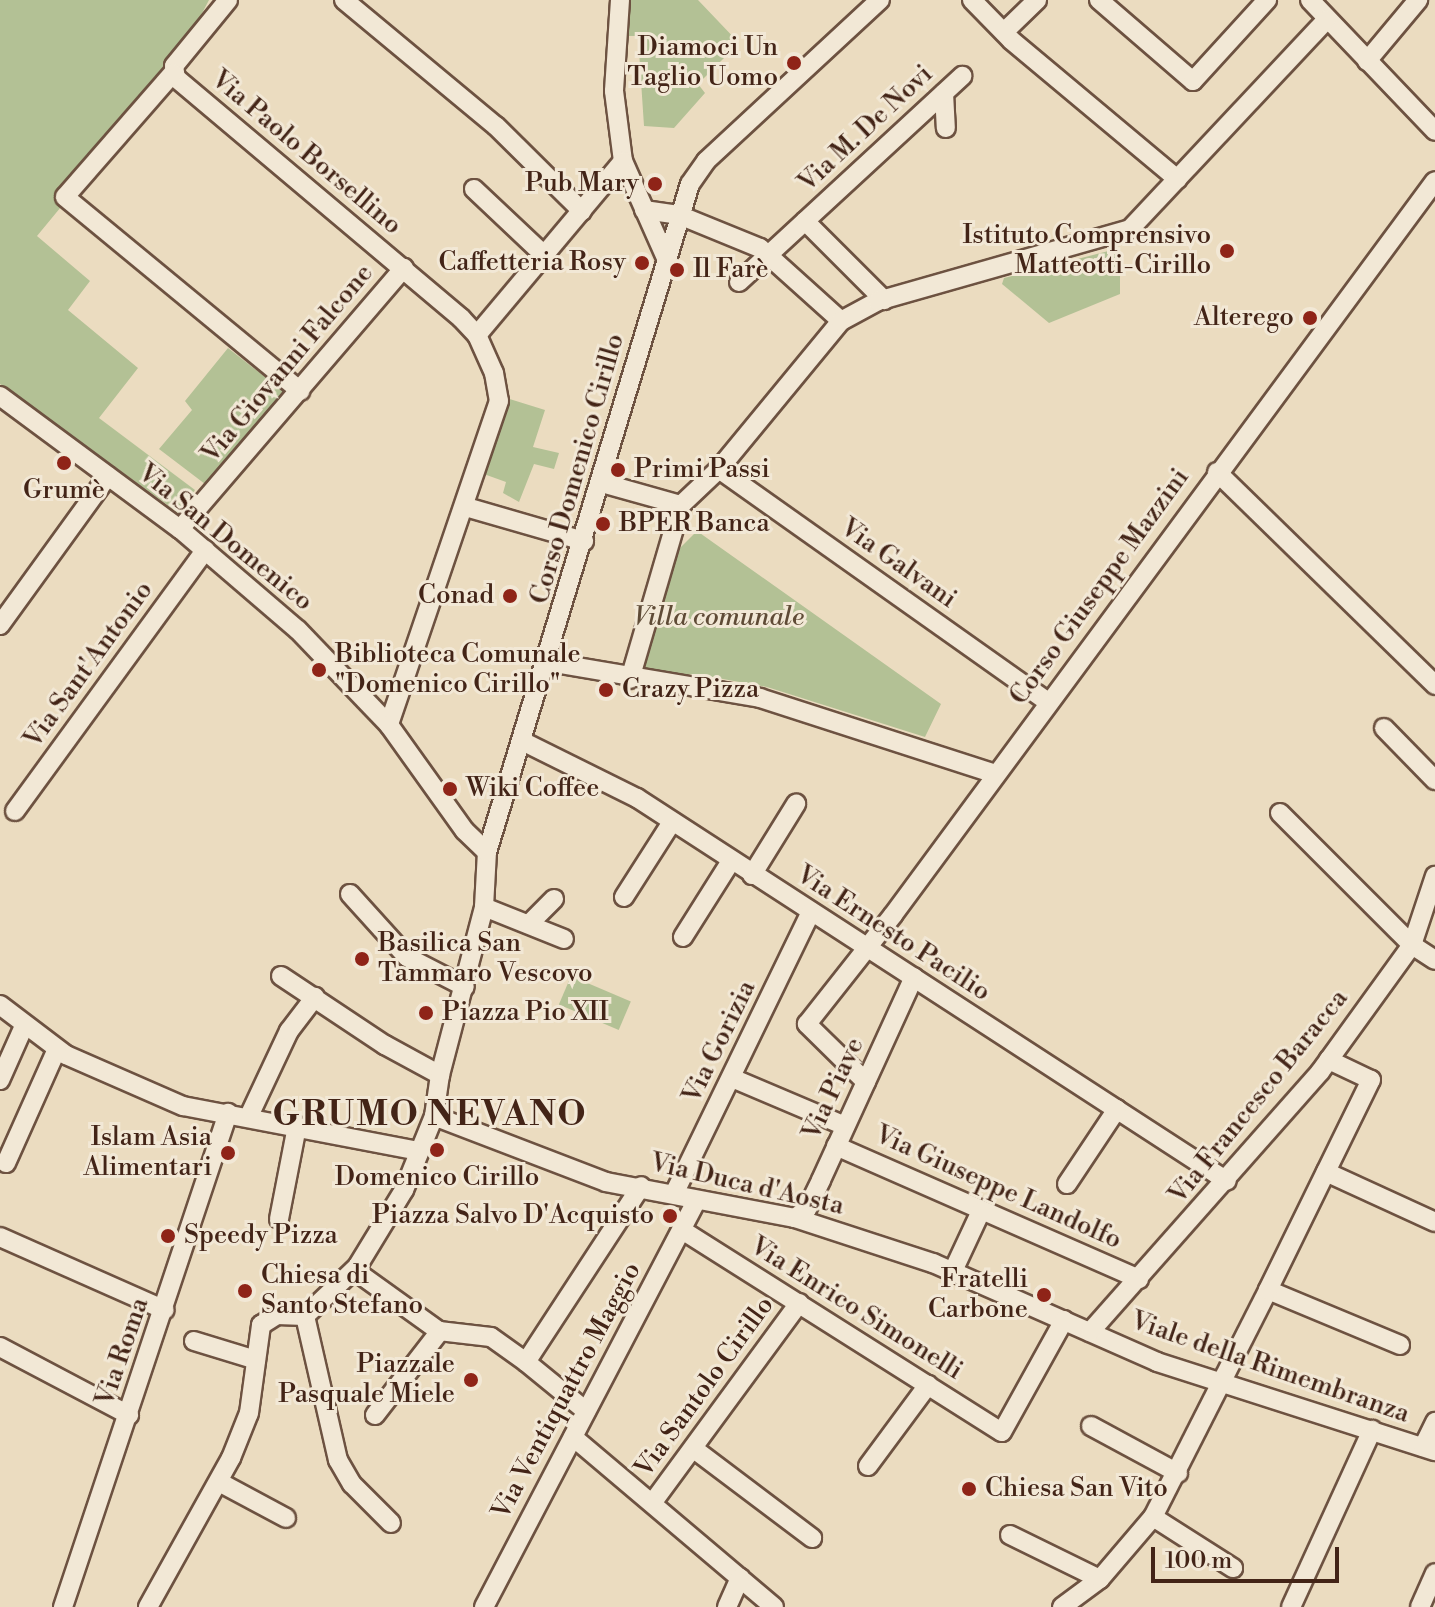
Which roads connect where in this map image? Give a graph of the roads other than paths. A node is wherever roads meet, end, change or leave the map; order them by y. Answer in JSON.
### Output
{"nodes":[{"id":1,"x":228,"y":0,"type":"edge"},
{"id":2,"x":344,"y":0,"type":"edge"},
{"id":3,"x":880,"y":0,"type":"edge"},
{"id":4,"x":972,"y":0,"type":"edge"},
{"id":5,"x":1037,"y":0,"type":"edge"},
{"id":6,"x":1099,"y":0,"type":"edge"},
{"id":7,"x":1267,"y":0,"type":"edge"},
{"id":8,"x":1310,"y":0,"type":"edge"},
{"id":9,"x":1418,"y":0,"type":"edge"},
{"id":10,"x":613,"y":4,"type":"edge"},
{"id":11,"x":1327,"y":19,"type":"junction"},
{"id":12,"x":1004,"y":32,"type":"junction"},
{"id":13,"x":1367,"y":61,"type":"junction"},
{"id":14,"x":174,"y":75,"type":"junction"},
{"id":15,"x":962,"y":76,"type":"dead end"},
{"id":16,"x":944,"y":93,"type":"junction"},
{"id":17,"x":946,"y":128,"type":"dead end"},
{"id":18,"x":1435,"y":131,"type":"edge"},
{"id":19,"x":623,"y":161,"type":"junction"},
{"id":20,"x":1177,"y":179,"type":"junction"},
{"id":21,"x":1435,"y":181,"type":"edge"},
{"id":22,"x":474,"y":189,"type":"dead end"},
{"id":23,"x":644,"y":210,"type":"junction"},
{"id":24,"x":582,"y":211,"type":"junction"},
{"id":25,"x":679,"y":215,"type":"junction"},
{"id":26,"x":805,"y":221,"type":"junction"},
{"id":27,"x":544,"y":255,"type":"junction"},
{"id":28,"x":768,"y":255,"type":"junction"},
{"id":29,"x":665,"y":260,"type":"junction"},
{"id":30,"x":404,"y":268,"type":"junction"},
{"id":31,"x":739,"y":282,"type":"dead end"},
{"id":32,"x":884,"y":300,"type":"junction"},
{"id":33,"x":841,"y":321,"type":"junction"},
{"id":34,"x":477,"y":335,"type":"junction"},
{"id":35,"x":300,"y":391,"type":"junction"},
{"id":36,"x":0,"y":396,"type":"edge"},
{"id":37,"x":719,"y":469,"type":"junction"},
{"id":38,"x":1217,"y":472,"type":"junction"},
{"id":39,"x":108,"y":476,"type":"junction"},
{"id":40,"x":602,"y":483,"type":"junction"},
{"id":41,"x":681,"y":505,"type":"junction"},
{"id":42,"x":466,"y":507,"type":"junction"},
{"id":43,"x":180,"y":529,"type":"junction"},
{"id":44,"x":584,"y":541,"type":"junction"},
{"id":45,"x":205,"y":550,"type":"junction"},
{"id":46,"x":0,"y":625,"type":"edge"},
{"id":47,"x":548,"y":662,"type":"junction"},
{"id":48,"x":630,"y":679,"type":"junction"},
{"id":49,"x":1435,"y":685,"type":"edge"},
{"id":50,"x":1048,"y":702,"type":"junction"},
{"id":51,"x":389,"y":725,"type":"junction"},
{"id":52,"x":1384,"y":728,"type":"dead end"},
{"id":53,"x":524,"y":742,"type":"junction"},
{"id":54,"x":995,"y":774,"type":"junction"},
{"id":55,"x":1435,"y":780,"type":"edge"},
{"id":56,"x":796,"y":804,"type":"dead end"},
{"id":57,"x":15,"y":811,"type":"dead end"},
{"id":58,"x":1280,"y":813,"type":"dead end"},
{"id":59,"x":672,"y":822,"type":"junction"},
{"id":60,"x":487,"y":852,"type":"junction"},
{"id":61,"x":731,"y":861,"type":"junction"},
{"id":62,"x":752,"y":875,"type":"junction"},
{"id":63,"x":1435,"y":876,"type":"edge"},
{"id":64,"x":350,"y":894,"type":"dead end"},
{"id":65,"x":624,"y":897,"type":"dead end"},
{"id":66,"x":554,"y":899,"type":"dead end"},
{"id":67,"x":484,"y":907,"type":"junction"},
{"id":68,"x":811,"y":912,"type":"junction"},
{"id":69,"x":530,"y":923,"type":"junction"},
{"id":70,"x":683,"y":937,"type":"dead end"},
{"id":71,"x":564,"y":939,"type":"dead end"},
{"id":72,"x":1412,"y":945,"type":"junction"},
{"id":73,"x":866,"y":948,"type":"junction"},
{"id":74,"x":1435,"y":960,"type":"edge"},
{"id":75,"x":281,"y":976,"type":"dead end"},
{"id":76,"x":914,"y":977,"type":"junction"},
{"id":77,"x":465,"y":987,"type":"junction"},
{"id":78,"x":315,"y":997,"type":"junction"},
{"id":79,"x":0,"y":1005,"type":"edge"},
{"id":80,"x":24,"y":1026,"type":"junction"},
{"id":81,"x":57,"y":1049,"type":"junction"},
{"id":82,"x":1329,"y":1060,"type":"junction"},
{"id":83,"x":440,"y":1075,"type":"junction"},
{"id":84,"x":732,"y":1078,"type":"junction"},
{"id":85,"x":0,"y":1080,"type":"edge"},
{"id":86,"x":866,"y":1082,"type":"junction"},
{"id":87,"x":436,"y":1109,"type":"junction"},
{"id":88,"x":1117,"y":1109,"type":"junction"},
{"id":89,"x":228,"y":1113,"type":"junction"},
{"id":90,"x":249,"y":1116,"type":"junction"},
{"id":91,"x":297,"y":1126,"type":"junction"},
{"id":92,"x":845,"y":1126,"type":"junction"},
{"id":93,"x":422,"y":1144,"type":"junction"},
{"id":94,"x":836,"y":1146,"type":"junction"},
{"id":95,"x":6,"y":1163,"type":"dead end"},
{"id":96,"x":1326,"y":1172,"type":"junction"},
{"id":97,"x":1227,"y":1181,"type":"junction"},
{"id":98,"x":1067,"y":1184,"type":"dead end"},
{"id":99,"x":641,"y":1186,"type":"junction"},
{"id":100,"x":674,"y":1194,"type":"junction"},
{"id":101,"x":697,"y":1200,"type":"junction"},
{"id":102,"x":981,"y":1211,"type":"junction"},
{"id":103,"x":795,"y":1218,"type":"junction"},
{"id":104,"x":279,"y":1219,"type":"dead end"},
{"id":105,"x":1435,"y":1222,"type":"edge"},
{"id":106,"x":682,"y":1230,"type":"junction"},
{"id":107,"x":0,"y":1237,"type":"edge"},
{"id":108,"x":354,"y":1270,"type":"junction"},
{"id":109,"x":953,"y":1271,"type":"junction"},
{"id":110,"x":1139,"y":1279,"type":"junction"},
{"id":111,"x":1268,"y":1290,"type":"junction"},
{"id":112,"x":799,"y":1303,"type":"junction"},
{"id":113,"x":165,"y":1310,"type":"junction"},
{"id":114,"x":305,"y":1316,"type":"junction"},
{"id":115,"x":1064,"y":1320,"type":"junction"},
{"id":116,"x":440,"y":1331,"type":"junction"},
{"id":117,"x":1090,"y":1332,"type":"junction"},
{"id":118,"x":194,"y":1341,"type":"dead end"},
{"id":119,"x":1400,"y":1345,"type":"dead end"},
{"id":120,"x":0,"y":1347,"type":"edge"},
{"id":121,"x":256,"y":1360,"type":"junction"},
{"id":122,"x":526,"y":1362,"type":"junction"},
{"id":123,"x":1222,"y":1384,"type":"junction"},
{"id":124,"x":928,"y":1385,"type":"junction"},
{"id":125,"x":586,"y":1411,"type":"junction"},
{"id":126,"x":129,"y":1415,"type":"junction"},
{"id":127,"x":375,"y":1415,"type":"dead end"},
{"id":128,"x":1435,"y":1422,"type":"edge"},
{"id":129,"x":1091,"y":1426,"type":"dead end"},
{"id":130,"x":1372,"y":1430,"type":"junction"},
{"id":131,"x":573,"y":1437,"type":"junction"},
{"id":132,"x":694,"y":1449,"type":"junction"},
{"id":133,"x":1429,"y":1449,"type":"edge"},
{"id":134,"x":868,"y":1466,"type":"dead end"},
{"id":135,"x":1178,"y":1473,"type":"junction"},
{"id":136,"x":219,"y":1482,"type":"junction"},
{"id":137,"x":653,"y":1502,"type":"junction"},
{"id":138,"x":1153,"y":1517,"type":"junction"},
{"id":139,"x":286,"y":1518,"type":"dead end"},
{"id":140,"x":391,"y":1523,"type":"dead end"},
{"id":141,"x":1010,"y":1535,"type":"dead end"},
{"id":142,"x":812,"y":1538,"type":"dead end"},
{"id":143,"x":1233,"y":1568,"type":"dead end"},
{"id":144,"x":1435,"y":1573,"type":"edge"},
{"id":145,"x":740,"y":1578,"type":"junction"},
{"id":146,"x":1100,"y":1579,"type":"junction"},
{"id":147,"x":63,"y":1607,"type":"edge"},
{"id":148,"x":148,"y":1607,"type":"edge"},
{"id":149,"x":484,"y":1607,"type":"edge"},
{"id":150,"x":727,"y":1607,"type":"edge"},
{"id":151,"x":774,"y":1607,"type":"edge"},
{"id":152,"x":1062,"y":1607,"type":"edge"},
{"id":153,"x":1291,"y":1607,"type":"edge"},
{"id":154,"x":1420,"y":1607,"type":"edge"}],
"edges":[{"from":1,"to":14,"type":"street"},
{"from":2,"to":24,"type":"street"},
{"from":3,"to":25,"type":"street","name":"Corso Domenico Cirillo"},
{"from":4,"to":12,"type":"street"},
{"from":5,"to":12,"type":"street"},
{"from":6,"to":7,"type":"street"},
{"from":8,"to":11,"type":"street"},
{"from":9,"to":13,"type":"street"},
{"from":10,"to":19,"type":"street"},
{"from":11,"to":13,"type":"street"},
{"from":11,"to":20,"type":"street"},
{"from":12,"to":20,"type":"street"},
{"from":13,"to":18,"type":"street"},
{"from":14,"to":30,"type":"street","name":"Via Paolo Borsellino"},
{"from":14,"to":35,"type":"street"},
{"from":15,"to":16,"type":"street","name":"Via M. De Novi"},
{"from":16,"to":17,"type":"street"},
{"from":16,"to":26,"type":"street","name":"Via M. De Novi"},
{"from":19,"to":23,"type":"street"},
{"from":19,"to":24,"type":"street"},
{"from":20,"to":32,"type":"street"},
{"from":21,"to":38,"type":"street","name":"Corso Giuseppe Mazzini"},
{"from":22,"to":27,"type":"street"},
{"from":23,"to":25,"type":"street"},
{"from":23,"to":29,"type":"street"},
{"from":24,"to":27,"type":"street"},
{"from":25,"to":28,"type":"street"},
{"from":25,"to":29,"type":"street","name":"Corso Domenico Cirillo"},
{"from":26,"to":28,"type":"street","name":"Via M. De Novi"},
{"from":26,"to":32,"type":"street","name":"Via M. De Novi"},
{"from":27,"to":34,"type":"street"},
{"from":28,"to":31,"type":"street","name":"Via M. De Novi"},
{"from":28,"to":33,"type":"street"},
{"from":29,"to":40,"type":"street","name":"Corso Domenico Cirillo"},
{"from":30,"to":34,"type":"street","name":"Via Paolo Borsellino"},
{"from":30,"to":35,"type":"street","name":"Via Giovanni Falcone"},
{"from":32,"to":33,"type":"street"},
{"from":33,"to":37,"type":"street"},
{"from":34,"to":42,"type":"street"},
{"from":35,"to":43,"type":"street","name":"Via Giovanni Falcone"},
{"from":36,"to":39,"type":"street","name":"Via San Domenico"},
{"from":37,"to":41,"type":"street"},
{"from":37,"to":50,"type":"street","name":"Via Galvani"},
{"from":38,"to":49,"type":"street"},
{"from":38,"to":50,"type":"street","name":"Corso Giuseppe Mazzini"},
{"from":39,"to":43,"type":"street","name":"Via San Domenico"},
{"from":39,"to":46,"type":"street"},
{"from":40,"to":41,"type":"street"},
{"from":40,"to":44,"type":"street","name":"Corso Domenico Cirillo"},
{"from":41,"to":48,"type":"street"},
{"from":42,"to":44,"type":"street"},
{"from":42,"to":51,"type":"street"},
{"from":43,"to":45,"type":"street","name":"Via San Domenico"},
{"from":44,"to":47,"type":"street","name":"Corso Domenico Cirillo"},
{"from":45,"to":51,"type":"street","name":"Via San Domenico"},
{"from":45,"to":57,"type":"street","name":"Via Sant'Antonio"},
{"from":47,"to":48,"type":"street"},
{"from":47,"to":53,"type":"street","name":"Corso Domenico Cirillo"},
{"from":48,"to":54,"type":"street"},
{"from":50,"to":54,"type":"street","name":"Corso Giuseppe Mazzini"},
{"from":51,"to":60,"type":"street","name":"Via San Domenico"},
{"from":52,"to":55,"type":"street"},
{"from":53,"to":59,"type":"street","name":"Via Ernesto Pacilio"},
{"from":53,"to":60,"type":"street","name":"Corso Domenico Cirillo"},
{"from":54,"to":73,"type":"street","name":"Corso Giuseppe Mazzini"},
{"from":56,"to":62,"type":"street"},
{"from":58,"to":72,"type":"street"},
{"from":59,"to":61,"type":"street","name":"Via Ernesto Pacilio"},
{"from":59,"to":65,"type":"street"},
{"from":60,"to":67,"type":"street","name":"Corso Domenico Cirillo"},
{"from":61,"to":62,"type":"street","name":"Via Ernesto Pacilio"},
{"from":61,"to":70,"type":"street"},
{"from":62,"to":68,"type":"street","name":"Via Ernesto Pacilio"},
{"from":63,"to":72,"type":"street","name":"Via Francesco Baracca"},
{"from":64,"to":77,"type":"street"},
{"from":66,"to":69,"type":"street"},
{"from":67,"to":69,"type":"street"},
{"from":67,"to":77,"type":"street","name":"Corso Domenico Cirillo"},
{"from":68,"to":73,"type":"street","name":"Via Ernesto Pacilio"},
{"from":68,"to":84,"type":"street","name":"Via Gorizia"},
{"from":69,"to":71,"type":"street"},
{"from":72,"to":74,"type":"street"},
{"from":72,"to":82,"type":"street","name":"Via Francesco Baracca"},
{"from":73,"to":76,"type":"street","name":"Via Ernesto Pacilio"},
{"from":73,"to":86,"type":"street","name":"Corso Giuseppe Mazzini"},
{"from":75,"to":78,"type":"street"},
{"from":76,"to":86,"type":"street","name":"Via Piave"},
{"from":76,"to":88,"type":"street","name":"Via Ernesto Pacilio"},
{"from":77,"to":83,"type":"street","name":"Corso Domenico Cirillo"},
{"from":78,"to":83,"type":"street"},
{"from":78,"to":90,"type":"street"},
{"from":79,"to":80,"type":"street"},
{"from":80,"to":81,"type":"street"},
{"from":80,"to":85,"type":"street"},
{"from":81,"to":89,"type":"street"},
{"from":81,"to":95,"type":"street"},
{"from":82,"to":96,"type":"street"},
{"from":82,"to":97,"type":"street","name":"Via Francesco Baracca"},
{"from":83,"to":87,"type":"street","name":"Corso Domenico Cirillo"},
{"from":84,"to":92,"type":"street"},
{"from":84,"to":100,"type":"street","name":"Via Gorizia"},
{"from":86,"to":92,"type":"street","name":"Via Piave"},
{"from":87,"to":93,"type":"street","name":"Corso Domenico Cirillo"},
{"from":87,"to":99,"type":"street","name":"Via Duca d'Aosta"},
{"from":88,"to":97,"type":"street","name":"Via Ernesto Pacilio"},
{"from":88,"to":98,"type":"street"},
{"from":89,"to":90,"type":"street"},
{"from":89,"to":113,"type":"street","name":"Via Roma"},
{"from":90,"to":91,"type":"street"},
{"from":91,"to":93,"type":"street"},
{"from":91,"to":104,"type":"street"},
{"from":92,"to":94,"type":"street","name":"Via Piave"},
{"from":93,"to":108,"type":"street","name":"Corso Domenico Cirillo"},
{"from":94,"to":102,"type":"street","name":"Via Giuseppe Landolfo"},
{"from":94,"to":103,"type":"street","name":"Via Piave"},
{"from":96,"to":105,"type":"street"},
{"from":96,"to":111,"type":"street"},
{"from":97,"to":110,"type":"street","name":"Via Francesco Baracca"},
{"from":99,"to":100,"type":"street","name":"Via Duca d'Aosta"},
{"from":99,"to":122,"type":"street"},
{"from":100,"to":101,"type":"street","name":"Via Duca d'Aosta"},
{"from":101,"to":103,"type":"street","name":"Via Duca d'Aosta"},
{"from":101,"to":106,"type":"street","name":"Via Ventiquattro Maggio"},
{"from":102,"to":109,"type":"street"},
{"from":102,"to":110,"type":"street","name":"Via Giuseppe Landolfo"},
{"from":103,"to":109,"type":"street","name":"Via Duca d'Aosta"},
{"from":106,"to":112,"type":"street","name":"Via Enrico Simonelli"},
{"from":106,"to":125,"type":"street","name":"Via Ventiquattro Maggio"},
{"from":107,"to":113,"type":"street"},
{"from":108,"to":114,"type":"street","name":"Corso Domenico Cirillo"},
{"from":108,"to":116,"type":"street"},
{"from":109,"to":115,"type":"street","name":"Via Duca d'Aosta"},
{"from":110,"to":117,"type":"street","name":"Via Francesco Baracca"},
{"from":111,"to":119,"type":"street"},
{"from":111,"to":123,"type":"street"},
{"from":112,"to":124,"type":"street","name":"Via Enrico Simonelli"},
{"from":112,"to":132,"type":"street","name":"Via Santolo Cirillo"},
{"from":113,"to":126,"type":"street","name":"Via Roma"},
{"from":114,"to":121,"type":"street"},
{"from":114,"to":140,"type":"street"},
{"from":115,"to":117,"type":"street","name":"Via Duca d'Aosta"},
{"from":115,"to":124,"type":"street","name":"Via Enrico Simonelli"},
{"from":116,"to":122,"type":"street"},
{"from":116,"to":127,"type":"street"},
{"from":117,"to":123,"type":"street","name":"Viale della Rimembranza"},
{"from":118,"to":121,"type":"street"},
{"from":120,"to":126,"type":"street"},
{"from":121,"to":136,"type":"street"},
{"from":122,"to":125,"type":"street"},
{"from":123,"to":130,"type":"street","name":"Viale della Rimembranza"},
{"from":123,"to":135,"type":"street"},
{"from":124,"to":134,"type":"street"},
{"from":125,"to":131,"type":"street","name":"Via Ventiquattro Maggio"},
{"from":126,"to":147,"type":"street","name":"Via Roma"},
{"from":128,"to":133,"type":"street"},
{"from":129,"to":135,"type":"street"},
{"from":130,"to":133,"type":"street","name":"Viale della Rimembranza"},
{"from":130,"to":153,"type":"street"},
{"from":131,"to":137,"type":"street"},
{"from":131,"to":149,"type":"street","name":"Via Ventiquattro Maggio"},
{"from":132,"to":137,"type":"street","name":"Via Santolo Cirillo"},
{"from":132,"to":142,"type":"street"},
{"from":135,"to":138,"type":"street"},
{"from":136,"to":139,"type":"street"},
{"from":136,"to":148,"type":"street"},
{"from":137,"to":145,"type":"street"},
{"from":138,"to":143,"type":"street"},
{"from":138,"to":146,"type":"street"},
{"from":141,"to":146,"type":"street"},
{"from":144,"to":154,"type":"street"},
{"from":145,"to":150,"type":"street"},
{"from":145,"to":151,"type":"street"},
{"from":146,"to":152,"type":"street"}]}
